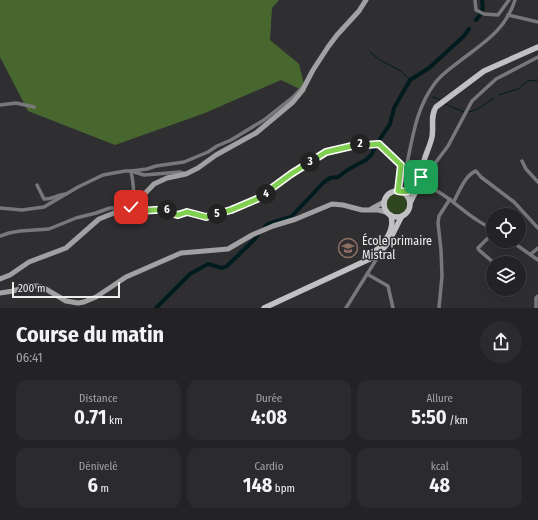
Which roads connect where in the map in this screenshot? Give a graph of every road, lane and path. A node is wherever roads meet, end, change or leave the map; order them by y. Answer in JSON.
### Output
{"nodes":[{"id":1,"x":366,"y":0,"type":"edge"},
{"id":2,"x":475,"y":0,"type":"edge"},
{"id":3,"x":509,"y":0,"type":"edge"},
{"id":4,"x":514,"y":0,"type":"edge"},
{"id":5,"x":508,"y":15,"type":"junction"},
{"id":6,"x":538,"y":22,"type":"edge"},
{"id":7,"x":538,"y":47,"type":"edge"},
{"id":8,"x":538,"y":57,"type":"edge"},
{"id":9,"x":306,"y":83,"type":"junction"},
{"id":10,"x":0,"y":105,"type":"edge"},
{"id":11,"x":34,"y":107,"type":"dead end"},
{"id":12,"x":522,"y":161,"type":"dead end"},
{"id":13,"x":131,"y":171,"type":"junction"},
{"id":14,"x":186,"y":174,"type":"junction"},
{"id":15,"x":421,"y":177,"type":"junction"},
{"id":16,"x":538,"y":182,"type":"edge"},
{"id":17,"x":419,"y":184,"type":"junction"},
{"id":18,"x":36,"y":185,"type":"dead end"},
{"id":19,"x":400,"y":189,"type":"junction"},
{"id":20,"x":67,"y":194,"type":"junction"},
{"id":21,"x":452,"y":200,"type":"junction"},
{"id":22,"x":384,"y":202,"type":"junction"},
{"id":23,"x":410,"y":203,"type":"junction"},
{"id":24,"x":0,"y":208,"type":"edge"},
{"id":25,"x":122,"y":210,"type":"junction"},
{"id":26,"x":366,"y":210,"type":"junction"},
{"id":27,"x":386,"y":212,"type":"junction"},
{"id":28,"x":391,"y":216,"type":"junction"},
{"id":29,"x":402,"y":216,"type":"junction"},
{"id":30,"x":486,"y":225,"type":"edge"},
{"id":31,"x":538,"y":228,"type":"edge"},
{"id":32,"x":0,"y":236,"type":"edge"},
{"id":33,"x":486,"y":240,"type":"edge"},
{"id":34,"x":384,"y":245,"type":"junction"},
{"id":35,"x":521,"y":248,"type":"edge"},
{"id":36,"x":538,"y":248,"type":"edge"},
{"id":37,"x":531,"y":254,"type":"junction"},
{"id":38,"x":486,"y":256,"type":"edge"},
{"id":39,"x":375,"y":259,"type":"junction"},
{"id":40,"x":538,"y":260,"type":"edge"},
{"id":41,"x":359,"y":264,"type":"junction"},
{"id":42,"x":367,"y":274,"type":"junction"},
{"id":43,"x":0,"y":279,"type":"edge"},
{"id":44,"x":0,"y":294,"type":"edge"},
{"id":45,"x":538,"y":296,"type":"edge"},
{"id":46,"x":264,"y":308,"type":"edge"},
{"id":47,"x":346,"y":308,"type":"edge"},
{"id":48,"x":393,"y":308,"type":"edge"},
{"id":49,"x":439,"y":308,"type":"edge"},
{"id":50,"x":536,"y":308,"type":"edge"}],
"edges":[{"from":1,"to":9,"type":"main road"},
{"from":2,"to":3,"type":"street"},
{"from":4,"to":5,"type":"street"},
{"from":5,"to":6,"type":"street"},
{"from":5,"to":19,"type":"street"},
{"from":7,"to":15,"type":"main road"},
{"from":8,"to":15,"type":"street"},
{"from":9,"to":13,"type":"street"},
{"from":9,"to":14,"type":"main road"},
{"from":10,"to":11,"type":"street"},
{"from":12,"to":16,"type":"street"},
{"from":13,"to":14,"type":"street"},
{"from":13,"to":20,"type":"street"},
{"from":13,"to":25,"type":"street"},
{"from":14,"to":25,"type":"main road"},
{"from":15,"to":17,"type":"main road"},
{"from":17,"to":19,"type":"main road"},
{"from":17,"to":21,"type":"street"},
{"from":17,"to":23,"type":"main road"},
{"from":18,"to":20,"type":"street"},
{"from":19,"to":22,"type":"main road"},
{"from":19,"to":23,"type":"main road"},
{"from":19,"to":25,"type":"street"},
{"from":20,"to":24,"type":"street"},
{"from":21,"to":30,"type":"street"},
{"from":21,"to":31,"type":"street"},
{"from":21,"to":49,"type":"street"},
{"from":22,"to":26,"type":"main road"},
{"from":22,"to":27,"type":"main road"},
{"from":23,"to":29,"type":"main road"},
{"from":25,"to":32,"type":"street"},
{"from":25,"to":43,"type":"main road"},
{"from":26,"to":27,"type":"main road"},
{"from":26,"to":44,"type":"main road"},
{"from":27,"to":28,"type":"main road"},
{"from":28,"to":29,"type":"main road"},
{"from":28,"to":34,"type":"main road"},
{"from":29,"to":34,"type":"main road"},
{"from":33,"to":38,"type":"street"},
{"from":34,"to":39,"type":"main road"},
{"from":34,"to":41,"type":"main road"},
{"from":35,"to":37,"type":"street"},
{"from":36,"to":37,"type":"street"},
{"from":37,"to":40,"type":"street"},
{"from":39,"to":41,"type":"main road"},
{"from":39,"to":42,"type":"street"},
{"from":41,"to":46,"type":"main road"},
{"from":42,"to":47,"type":"street"},
{"from":42,"to":48,"type":"street"},
{"from":45,"to":50,"type":"street"}]}
